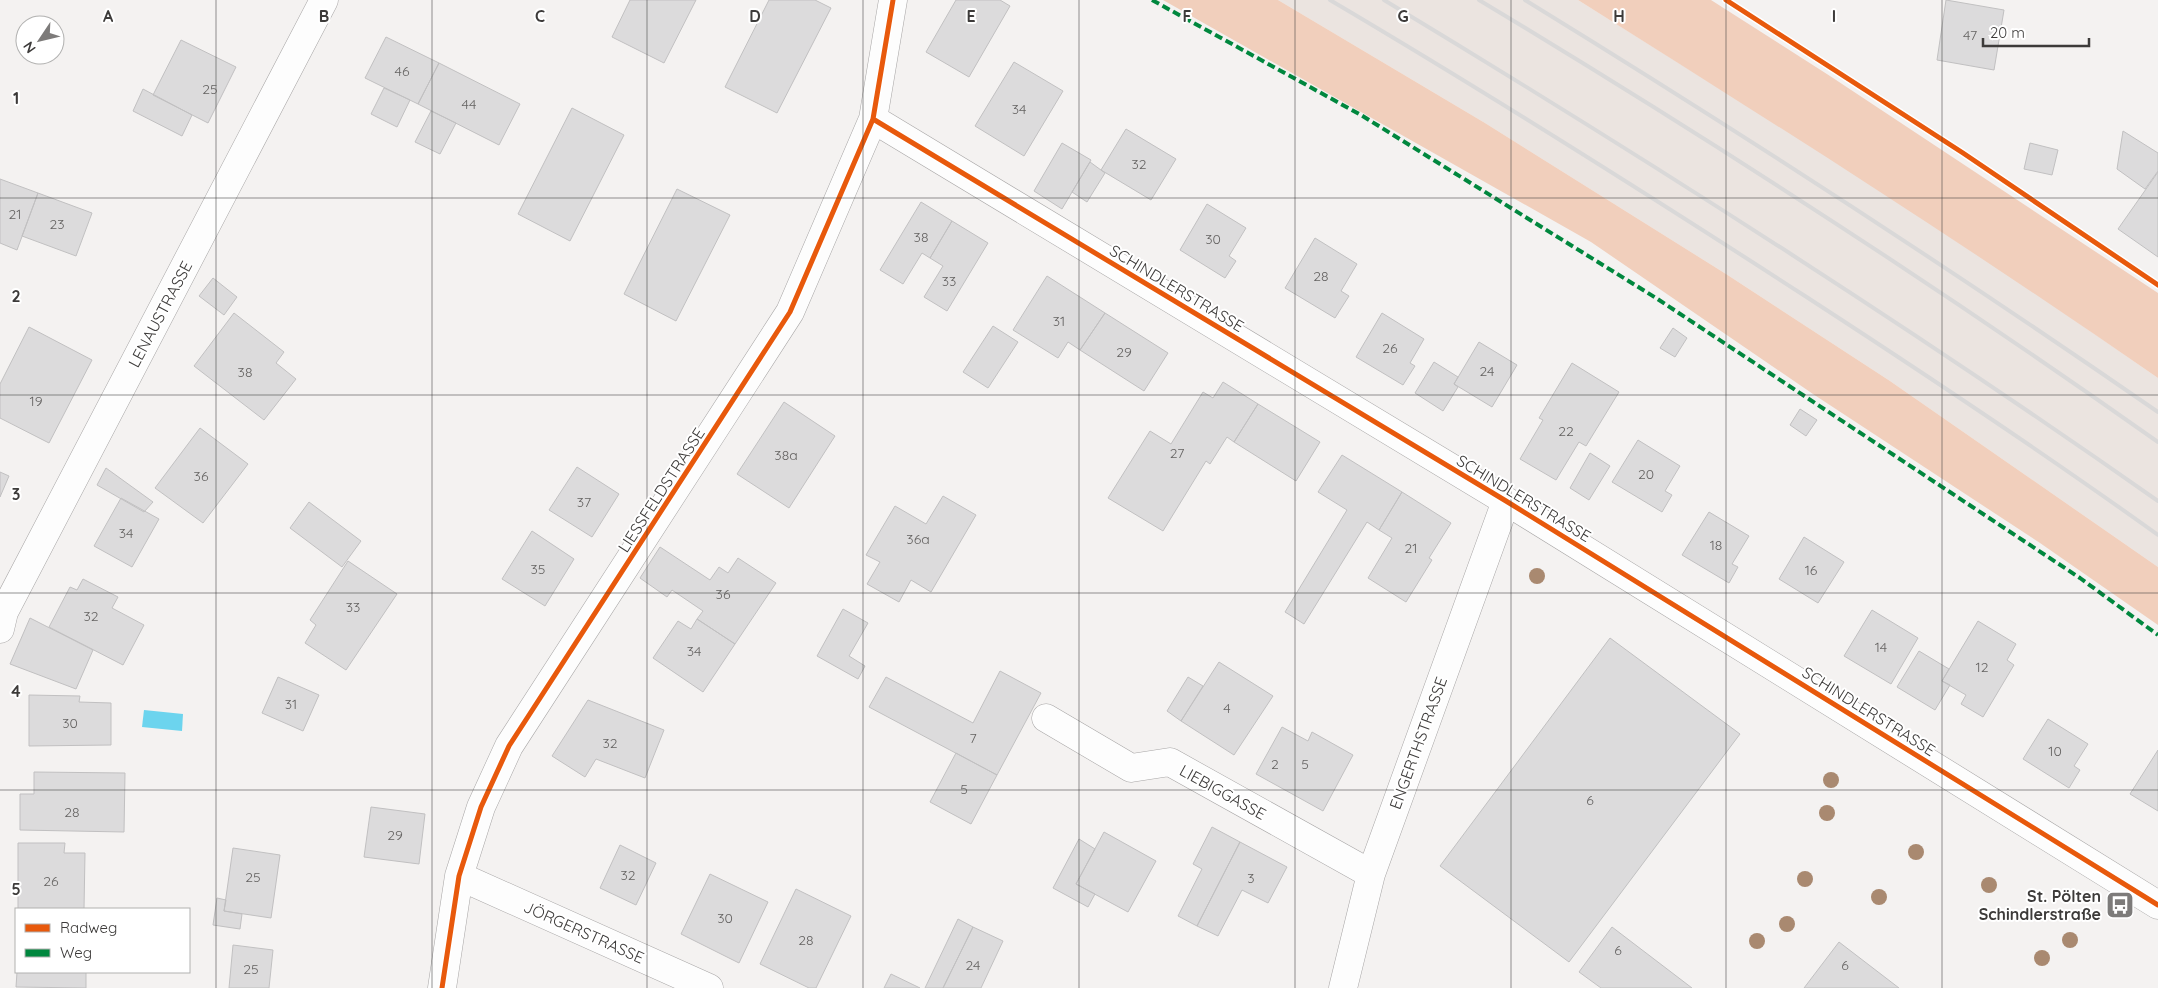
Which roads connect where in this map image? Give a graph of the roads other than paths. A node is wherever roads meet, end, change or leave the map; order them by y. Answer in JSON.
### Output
{"nodes":[{"id":1,"x":324,"y":0,"type":"edge"},
{"id":2,"x":893,"y":0,"type":"edge"},
{"id":3,"x":873,"y":119,"type":"junction"},
{"id":4,"x":1506,"y":501,"type":"junction"},
{"id":5,"x":2,"y":617,"type":"edge"},
{"id":6,"x":1046,"y":718,"type":"dead end"},
{"id":7,"x":1371,"y":874,"type":"junction"},
{"id":8,"x":459,"y":876,"type":"junction"},
{"id":9,"x":2158,"y":904,"type":"edge"},
{"id":10,"x":442,"y":988,"type":"edge"},
{"id":11,"x":709,"y":988,"type":"edge"},
{"id":12,"x":1343,"y":988,"type":"edge"}],
"edges":[{"from":1,"to":5,"type":"street","name":"LENAUSTRASSE"},
{"from":2,"to":3,"type":"street","name":"LIESSFELDSTRASSE"},
{"from":3,"to":4,"type":"street","name":"SCHINDLERSTRASSE"},
{"from":3,"to":8,"type":"street","name":"LIESSFELDSTRASSE"},
{"from":4,"to":7,"type":"street","name":"ENGERTHSTRASSE"},
{"from":4,"to":9,"type":"street","name":"SCHINDLERSTRASSE"},
{"from":6,"to":7,"type":"street","name":"LIEBIGGASSE"},
{"from":7,"to":12,"type":"street","name":"ENGERTHSTRASSE"},
{"from":8,"to":10,"type":"street","name":"LIESSFELDSTRASSE"},
{"from":8,"to":11,"type":"street","name":"JÖRGERSTRASSE"}]}
